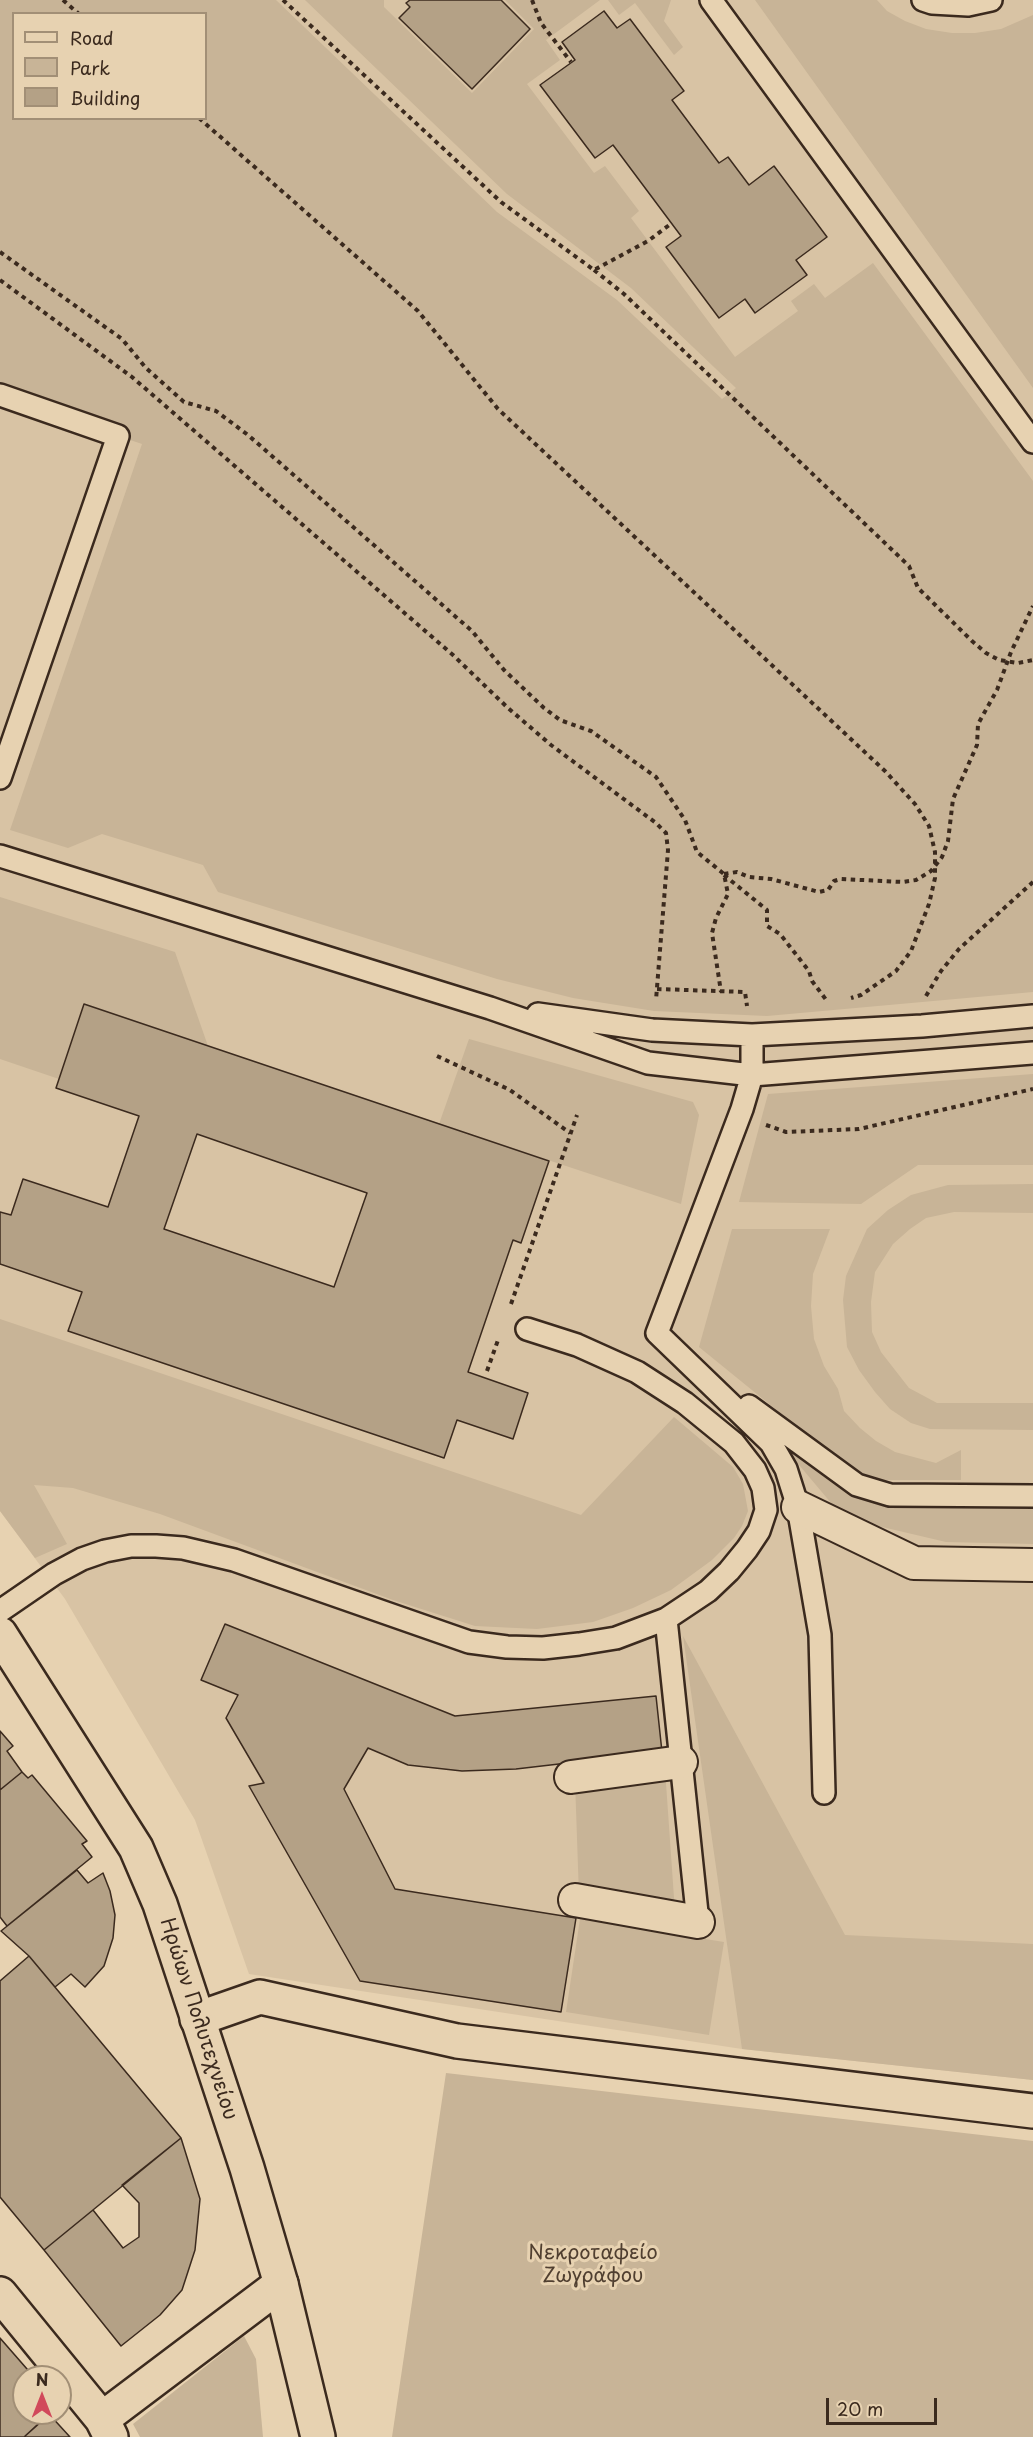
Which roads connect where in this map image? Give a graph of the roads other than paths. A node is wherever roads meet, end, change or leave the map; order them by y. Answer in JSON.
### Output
{"nodes":[{"id":1,"x":711,"y":0,"type":"edge"},
{"id":2,"x":923,"y":0,"type":"edge"},
{"id":3,"x":992,"y":0,"type":"edge"},
{"id":4,"x":0,"y":395,"type":"edge"},
{"id":5,"x":1033,"y":442,"type":"edge"},
{"id":6,"x":0,"y":778,"type":"edge"},
{"id":7,"x":0,"y":856,"type":"edge"},
{"id":8,"x":490,"y":1008,"type":"junction"},
{"id":9,"x":1033,"y":1016,"type":"edge"},
{"id":10,"x":752,"y":1035,"type":"junction"},
{"id":11,"x":1033,"y":1053,"type":"edge"},
{"id":12,"x":752,"y":1075,"type":"junction"},
{"id":13,"x":527,"y":1329,"type":"road end"},
{"id":14,"x":683,"y":1358,"type":"junction"},
{"id":15,"x":1033,"y":1496,"type":"edge"},
{"id":16,"x":798,"y":1507,"type":"junction"},
{"id":17,"x":1033,"y":1565,"type":"edge"},
{"id":18,"x":0,"y":1611,"type":"edge"},
{"id":19,"x":666,"y":1619,"type":"junction"},
{"id":20,"x":0,"y":1634,"type":"edge"},
{"id":21,"x":681,"y":1762,"type":"junction"},
{"id":22,"x":571,"y":1777,"type":"dead end"},
{"id":23,"x":824,"y":1793,"type":"dead end"},
{"id":24,"x":575,"y":1900,"type":"dead end"},
{"id":25,"x":698,"y":1922,"type":"joint"},
{"id":26,"x":197,"y":2019,"type":"junction"},
{"id":27,"x":1033,"y":2111,"type":"edge"},
{"id":28,"x":281,"y":2284,"type":"junction"},
{"id":29,"x":0,"y":2294,"type":"edge"},
{"id":30,"x":106,"y":2428,"type":"edge"},
{"id":31,"x":318,"y":2437,"type":"edge"}],
"edges":[{"from":1,"to":5,"type":"lane"},
{"from":2,"to":3,"type":"lane"},
{"from":4,"to":6,"type":"lane"},
{"from":7,"to":8,"type":"lane"},
{"from":8,"to":10,"type":"lane"},
{"from":8,"to":12,"type":"lane"},
{"from":9,"to":10,"type":"lane"},
{"from":10,"to":12,"type":"lane"},
{"from":11,"to":12,"type":"lane"},
{"from":12,"to":14,"type":"lane"},
{"from":13,"to":19,"type":"lane"},
{"from":14,"to":15,"type":"lane"},
{"from":14,"to":16,"type":"lane"},
{"from":16,"to":17,"type":"street"},
{"from":16,"to":23,"type":"lane"},
{"from":18,"to":19,"type":"lane"},
{"from":19,"to":21,"type":"lane"},
{"from":20,"to":26,"type":"street","name":"Ηρώων Πολυτεχνείου"},
{"from":21,"to":22,"type":"street"},
{"from":21,"to":25,"type":"lane"},
{"from":24,"to":25,"type":"street"},
{"from":26,"to":27,"type":"street"},
{"from":26,"to":28,"type":"street","name":"Ηρώων Πολυτεχνείου"},
{"from":28,"to":30,"type":"street"},
{"from":28,"to":31,"type":"street","name":"Ηρώων Πολυτεχνείου"},
{"from":29,"to":30,"type":"street"}]}
